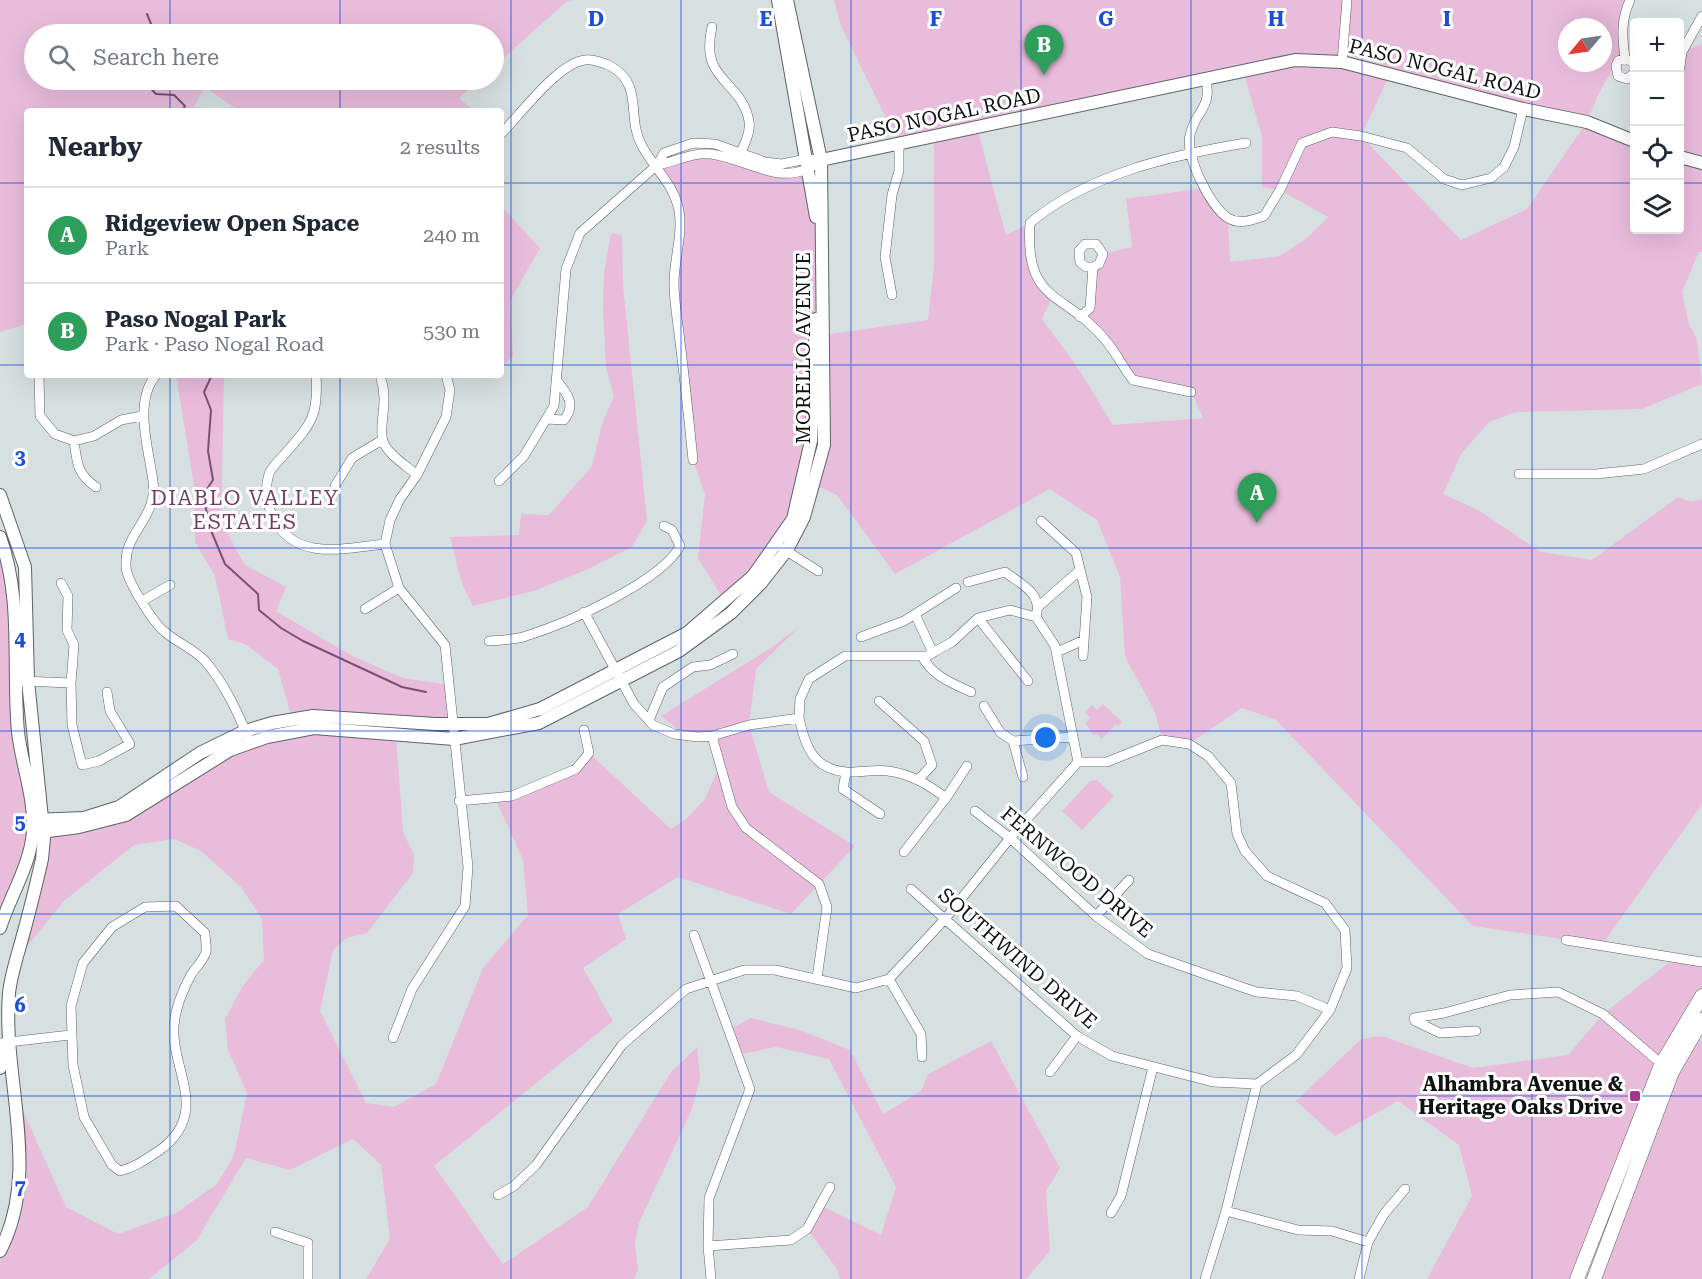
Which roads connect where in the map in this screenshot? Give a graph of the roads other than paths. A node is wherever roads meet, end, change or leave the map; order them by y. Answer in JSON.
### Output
{"nodes":[{"id":1,"x":778,"y":0,"type":"edge"},
{"id":2,"x":787,"y":0,"type":"edge"},
{"id":3,"x":1347,"y":0,"type":"edge"},
{"id":4,"x":1630,"y":0,"type":"edge"},
{"id":5,"x":1702,"y":16,"type":"edge"},
{"id":6,"x":712,"y":27,"type":"dead end"},
{"id":7,"x":1684,"y":48,"type":"edge"},
{"id":8,"x":1625,"y":58,"type":"junction"},
{"id":9,"x":1630,"y":60,"type":"edge"},
{"id":10,"x":1342,"y":62,"type":"junction"},
{"id":11,"x":1630,"y":77,"type":"edge"},
{"id":12,"x":1206,"y":79,"type":"junction"},
{"id":13,"x":1523,"y":109,"type":"junction"},
{"id":14,"x":504,"y":131,"type":"edge"},
{"id":15,"x":1630,"y":139,"type":"edge"},
{"id":16,"x":1246,"y":143,"type":"dead end"},
{"id":17,"x":899,"y":144,"type":"junction"},
{"id":18,"x":741,"y":152,"type":"junction"},
{"id":19,"x":1190,"y":152,"type":"junction"},
{"id":20,"x":1684,"y":158,"type":"edge"},
{"id":21,"x":821,"y":160,"type":"junction"},
{"id":22,"x":737,"y":161,"type":"junction"},
{"id":23,"x":1702,"y":163,"type":"edge"},
{"id":24,"x":657,"y":165,"type":"junction"},
{"id":25,"x":807,"y":165,"type":"junction"},
{"id":26,"x":1093,"y":267,"type":"dead end"},
{"id":27,"x":892,"y":295,"type":"dead end"},
{"id":28,"x":1080,"y":317,"type":"junction"},
{"id":29,"x":39,"y":378,"type":"edge"},
{"id":30,"x":153,"y":378,"type":"edge"},
{"id":31,"x":316,"y":378,"type":"edge"},
{"id":32,"x":447,"y":378,"type":"edge"},
{"id":33,"x":381,"y":379,"type":"dead end"},
{"id":34,"x":558,"y":381,"type":"junction"},
{"id":35,"x":1191,"y":392,"type":"dead end"},
{"id":36,"x":142,"y":416,"type":"junction"},
{"id":37,"x":546,"y":419,"type":"junction"},
{"id":38,"x":382,"y":440,"type":"junction"},
{"id":39,"x":74,"y":441,"type":"junction"},
{"id":40,"x":1702,"y":444,"type":"edge"},
{"id":41,"x":693,"y":460,"type":"dead end"},
{"id":42,"x":1519,"y":474,"type":"dead end"},
{"id":43,"x":417,"y":475,"type":"junction"},
{"id":44,"x":499,"y":481,"type":"dead end"},
{"id":45,"x":335,"y":486,"type":"dead end"},
{"id":46,"x":96,"y":487,"type":"dead end"},
{"id":47,"x":0,"y":495,"type":"edge"},
{"id":48,"x":1041,"y":521,"type":"dead end"},
{"id":49,"x":664,"y":526,"type":"dead end"},
{"id":50,"x":0,"y":537,"type":"edge"},
{"id":51,"x":386,"y":544,"type":"junction"},
{"id":52,"x":782,"y":547,"type":"junction"},
{"id":53,"x":1080,"y":570,"type":"junction"},
{"id":54,"x":818,"y":571,"type":"dead end"},
{"id":55,"x":968,"y":582,"type":"dead end"},
{"id":56,"x":61,"y":583,"type":"dead end"},
{"id":57,"x":170,"y":585,"type":"dead end"},
{"id":58,"x":399,"y":588,"type":"junction"},
{"id":59,"x":956,"y":588,"type":"dead end"},
{"id":60,"x":142,"y":601,"type":"junction"},
{"id":61,"x":1039,"y":606,"type":"junction"},
{"id":62,"x":365,"y":609,"type":"dead end"},
{"id":63,"x":584,"y":612,"type":"junction"},
{"id":64,"x":915,"y":614,"type":"junction"},
{"id":65,"x":1036,"y":617,"type":"junction"},
{"id":66,"x":978,"y":618,"type":"junction"},
{"id":67,"x":861,"y":637,"type":"dead end"},
{"id":68,"x":1084,"y":640,"type":"junction"},
{"id":69,"x":489,"y":641,"type":"dead end"},
{"id":70,"x":1057,"y":652,"type":"junction"},
{"id":71,"x":933,"y":653,"type":"junction"},
{"id":72,"x":733,"y":654,"type":"dead end"},
{"id":73,"x":922,"y":656,"type":"junction"},
{"id":74,"x":1083,"y":656,"type":"dead end"},
{"id":75,"x":615,"y":669,"type":"junction"},
{"id":76,"x":623,"y":680,"type":"junction"},
{"id":77,"x":22,"y":681,"type":"junction"},
{"id":78,"x":1028,"y":681,"type":"dead end"},
{"id":79,"x":71,"y":683,"type":"junction"},
{"id":80,"x":107,"y":692,"type":"dead end"},
{"id":81,"x":971,"y":692,"type":"dead end"},
{"id":82,"x":879,"y":701,"type":"dead end"},
{"id":83,"x":984,"y":706,"type":"dead end"},
{"id":84,"x":798,"y":718,"type":"junction"},
{"id":85,"x":649,"y":720,"type":"junction"},
{"id":86,"x":454,"y":725,"type":"junction"},
{"id":87,"x":584,"y":730,"type":"dead end"},
{"id":88,"x":247,"y":736,"type":"junction"},
{"id":89,"x":712,"y":736,"type":"junction"},
{"id":90,"x":1073,"y":737,"type":"junction"},
{"id":91,"x":454,"y":739,"type":"junction"},
{"id":92,"x":1013,"y":741,"type":"junction"},
{"id":93,"x":1078,"y":762,"type":"junction"},
{"id":94,"x":967,"y":766,"type":"dead end"},
{"id":95,"x":846,"y":772,"type":"junction"},
{"id":96,"x":1023,"y":777,"type":"dead end"},
{"id":97,"x":919,"y":779,"type":"junction"},
{"id":98,"x":946,"y":798,"type":"junction"},
{"id":99,"x":459,"y":801,"type":"junction"},
{"id":100,"x":975,"y":811,"type":"dead end"},
{"id":101,"x":880,"y":814,"type":"dead end"},
{"id":102,"x":38,"y":827,"type":"junction"},
{"id":103,"x":1010,"y":838,"type":"junction"},
{"id":104,"x":904,"y":852,"type":"dead end"},
{"id":105,"x":1129,"y":880,"type":"dead end"},
{"id":106,"x":910,"y":890,"type":"dead end"},
{"id":107,"x":1096,"y":916,"type":"junction"},
{"id":108,"x":945,"y":919,"type":"junction"},
{"id":109,"x":0,"y":928,"type":"edge"},
{"id":110,"x":694,"y":935,"type":"dead end"},
{"id":111,"x":1566,"y":940,"type":"dead end"},
{"id":112,"x":1702,"y":962,"type":"edge"},
{"id":113,"x":817,"y":978,"type":"junction"},
{"id":114,"x":889,"y":979,"type":"junction"},
{"id":115,"x":709,"y":980,"type":"junction"},
{"id":116,"x":1702,"y":996,"type":"edge"},
{"id":117,"x":1330,"y":1010,"type":"junction"},
{"id":118,"x":1702,"y":1020,"type":"edge"},
{"id":119,"x":1476,"y":1031,"type":"dead end"},
{"id":120,"x":70,"y":1035,"type":"junction"},
{"id":121,"x":1077,"y":1036,"type":"junction"},
{"id":122,"x":393,"y":1038,"type":"dead end"},
{"id":123,"x":4,"y":1045,"type":"edge"},
{"id":124,"x":922,"y":1057,"type":"dead end"},
{"id":125,"x":1153,"y":1067,"type":"junction"},
{"id":126,"x":0,"y":1068,"type":"edge"},
{"id":127,"x":1667,"y":1068,"type":"junction"},
{"id":128,"x":1050,"y":1072,"type":"dead end"},
{"id":129,"x":1257,"y":1084,"type":"junction"},
{"id":130,"x":830,"y":1187,"type":"dead end"},
{"id":131,"x":1405,"y":1189,"type":"dead end"},
{"id":132,"x":498,"y":1195,"type":"dead end"},
{"id":133,"x":1226,"y":1211,"type":"junction"},
{"id":134,"x":1111,"y":1213,"type":"dead end"},
{"id":135,"x":275,"y":1232,"type":"dead end"},
{"id":136,"x":1368,"y":1242,"type":"junction"},
{"id":137,"x":708,"y":1246,"type":"junction"},
{"id":138,"x":0,"y":1251,"type":"edge"},
{"id":139,"x":308,"y":1279,"type":"edge"},
{"id":140,"x":711,"y":1279,"type":"edge"},
{"id":141,"x":1205,"y":1279,"type":"edge"},
{"id":142,"x":1359,"y":1279,"type":"edge"},
{"id":143,"x":1577,"y":1279,"type":"edge"},
{"id":144,"x":1594,"y":1279,"type":"edge"}],
"edges":[{"from":1,"to":25,"type":"street","name":"MORELLO AVENUE"},
{"from":2,"to":21,"type":"street","name":"MORELLO AVENUE"},
{"from":3,"to":10,"type":"street"},
{"from":4,"to":8,"type":"street"},
{"from":5,"to":7,"type":"street"},
{"from":6,"to":18,"type":"street"},
{"from":8,"to":9,"type":"street"},
{"from":8,"to":11,"type":"street"},
{"from":10,"to":12,"type":"street","name":"PASO NOGAL ROAD"},
{"from":10,"to":13,"type":"street","name":"PASO NOGAL ROAD"},
{"from":12,"to":17,"type":"street","name":"PASO NOGAL ROAD"},
{"from":12,"to":19,"type":"street"},
{"from":13,"to":15,"type":"street","name":"PASO NOGAL ROAD"},
{"from":13,"to":19,"type":"street"},
{"from":14,"to":24,"type":"street"},
{"from":16,"to":19,"type":"street"},
{"from":17,"to":21,"type":"street","name":"PASO NOGAL ROAD"},
{"from":17,"to":27,"type":"street"},
{"from":18,"to":22,"type":"street"},
{"from":18,"to":24,"type":"street"},
{"from":18,"to":25,"type":"street"},
{"from":19,"to":28,"type":"street"},
{"from":20,"to":23,"type":"street"},
{"from":21,"to":25,"type":"street"},
{"from":21,"to":52,"type":"street","name":"MORELLO AVENUE"},
{"from":22,"to":24,"type":"street"},
{"from":22,"to":25,"type":"street"},
{"from":24,"to":34,"type":"street"},
{"from":24,"to":41,"type":"street"},
{"from":25,"to":52,"type":"street","name":"MORELLO AVENUE"},
{"from":26,"to":28,"type":"street"},
{"from":28,"to":35,"type":"street"},
{"from":29,"to":39,"type":"street"},
{"from":30,"to":36,"type":"street"},
{"from":31,"to":51,"type":"street"},
{"from":32,"to":43,"type":"street"},
{"from":33,"to":38,"type":"street"},
{"from":34,"to":37,"type":"street"},
{"from":34,"to":37,"type":"street"},
{"from":36,"to":39,"type":"street"},
{"from":36,"to":60,"type":"street"},
{"from":37,"to":44,"type":"street"},
{"from":38,"to":43,"type":"street"},
{"from":38,"to":45,"type":"street"},
{"from":39,"to":46,"type":"street"},
{"from":40,"to":42,"type":"street"},
{"from":43,"to":51,"type":"street"},
{"from":47,"to":77,"type":"street"},
{"from":48,"to":53,"type":"street"},
{"from":49,"to":63,"type":"street"},
{"from":50,"to":77,"type":"street"},
{"from":51,"to":58,"type":"street"},
{"from":52,"to":54,"type":"street"},
{"from":52,"to":75,"type":"street","name":"MORELLO AVENUE"},
{"from":52,"to":76,"type":"street","name":"MORELLO AVENUE"},
{"from":53,"to":61,"type":"street"},
{"from":53,"to":68,"type":"street"},
{"from":55,"to":61,"type":"street"},
{"from":56,"to":79,"type":"street"},
{"from":57,"to":60,"type":"street"},
{"from":58,"to":62,"type":"street"},
{"from":58,"to":86,"type":"street"},
{"from":59,"to":64,"type":"street"},
{"from":60,"to":88,"type":"street"},
{"from":61,"to":65,"type":"street"},
{"from":63,"to":69,"type":"street"},
{"from":63,"to":75,"type":"street"},
{"from":64,"to":67,"type":"street"},
{"from":64,"to":71,"type":"street"},
{"from":65,"to":66,"type":"street"},
{"from":65,"to":70,"type":"street"},
{"from":66,"to":71,"type":"street"},
{"from":66,"to":78,"type":"street"},
{"from":68,"to":70,"type":"street"},
{"from":68,"to":74,"type":"street"},
{"from":70,"to":90,"type":"street"},
{"from":71,"to":73,"type":"street"},
{"from":72,"to":85,"type":"street"},
{"from":73,"to":81,"type":"street"},
{"from":73,"to":84,"type":"street"},
{"from":75,"to":76,"type":"street"},
{"from":75,"to":86,"type":"street","name":"MORELLO AVENUE"},
{"from":76,"to":85,"type":"street"},
{"from":76,"to":91,"type":"street","name":"MORELLO AVENUE"},
{"from":77,"to":79,"type":"street"},
{"from":77,"to":102,"type":"street"},
{"from":77,"to":102,"type":"street"},
{"from":79,"to":80,"type":"street"},
{"from":82,"to":97,"type":"street"},
{"from":83,"to":92,"type":"street"},
{"from":84,"to":89,"type":"street"},
{"from":84,"to":95,"type":"street"},
{"from":85,"to":89,"type":"street"},
{"from":86,"to":88,"type":"street","name":"MORELLO AVENUE"},
{"from":86,"to":91,"type":"street"},
{"from":87,"to":99,"type":"street"},
{"from":88,"to":91,"type":"street","name":"MORELLO AVENUE"},
{"from":88,"to":102,"type":"street","name":"MORELLO AVENUE"},
{"from":89,"to":113,"type":"street"},
{"from":90,"to":92,"type":"street"},
{"from":90,"to":93,"type":"street"},
{"from":91,"to":99,"type":"street"},
{"from":92,"to":96,"type":"street"},
{"from":93,"to":103,"type":"street"},
{"from":93,"to":117,"type":"street"},
{"from":94,"to":98,"type":"street"},
{"from":95,"to":97,"type":"street"},
{"from":95,"to":101,"type":"street"},
{"from":97,"to":98,"type":"street"},
{"from":98,"to":104,"type":"street"},
{"from":99,"to":122,"type":"street"},
{"from":100,"to":103,"type":"street","name":"FERNWOOD DRIVE"},
{"from":102,"to":109,"type":"street"},
{"from":102,"to":123,"type":"street"},
{"from":103,"to":107,"type":"street","name":"FERNWOOD DRIVE"},
{"from":103,"to":108,"type":"street"},
{"from":105,"to":107,"type":"street"},
{"from":106,"to":108,"type":"street","name":"SOUTHWIND DRIVE"},
{"from":107,"to":117,"type":"street","name":"FERNWOOD DRIVE"},
{"from":108,"to":114,"type":"street"},
{"from":108,"to":121,"type":"street","name":"SOUTHWIND DRIVE"},
{"from":110,"to":115,"type":"street"},
{"from":111,"to":112,"type":"street"},
{"from":113,"to":114,"type":"street"},
{"from":113,"to":115,"type":"street"},
{"from":114,"to":124,"type":"street"},
{"from":115,"to":132,"type":"street"},
{"from":115,"to":137,"type":"street"},
{"from":116,"to":127,"type":"main road"},
{"from":117,"to":129,"type":"street"},
{"from":118,"to":127,"type":"main road"},
{"from":119,"to":127,"type":"street"},
{"from":120,"to":120,"type":"street"},
{"from":120,"to":123,"type":"street"},
{"from":121,"to":125,"type":"street","name":"SOUTHWIND DRIVE"},
{"from":121,"to":128,"type":"street"},
{"from":123,"to":126,"type":"street"},
{"from":123,"to":138,"type":"street"},
{"from":125,"to":129,"type":"street","name":"SOUTHWIND DRIVE"},
{"from":125,"to":134,"type":"street"},
{"from":127,"to":143,"type":"main road"},
{"from":127,"to":144,"type":"main road"},
{"from":129,"to":133,"type":"street"},
{"from":130,"to":137,"type":"street"},
{"from":131,"to":136,"type":"street"},
{"from":133,"to":136,"type":"street"},
{"from":133,"to":141,"type":"street"},
{"from":135,"to":139,"type":"street"},
{"from":136,"to":142,"type":"street"},
{"from":137,"to":140,"type":"street"}]}
